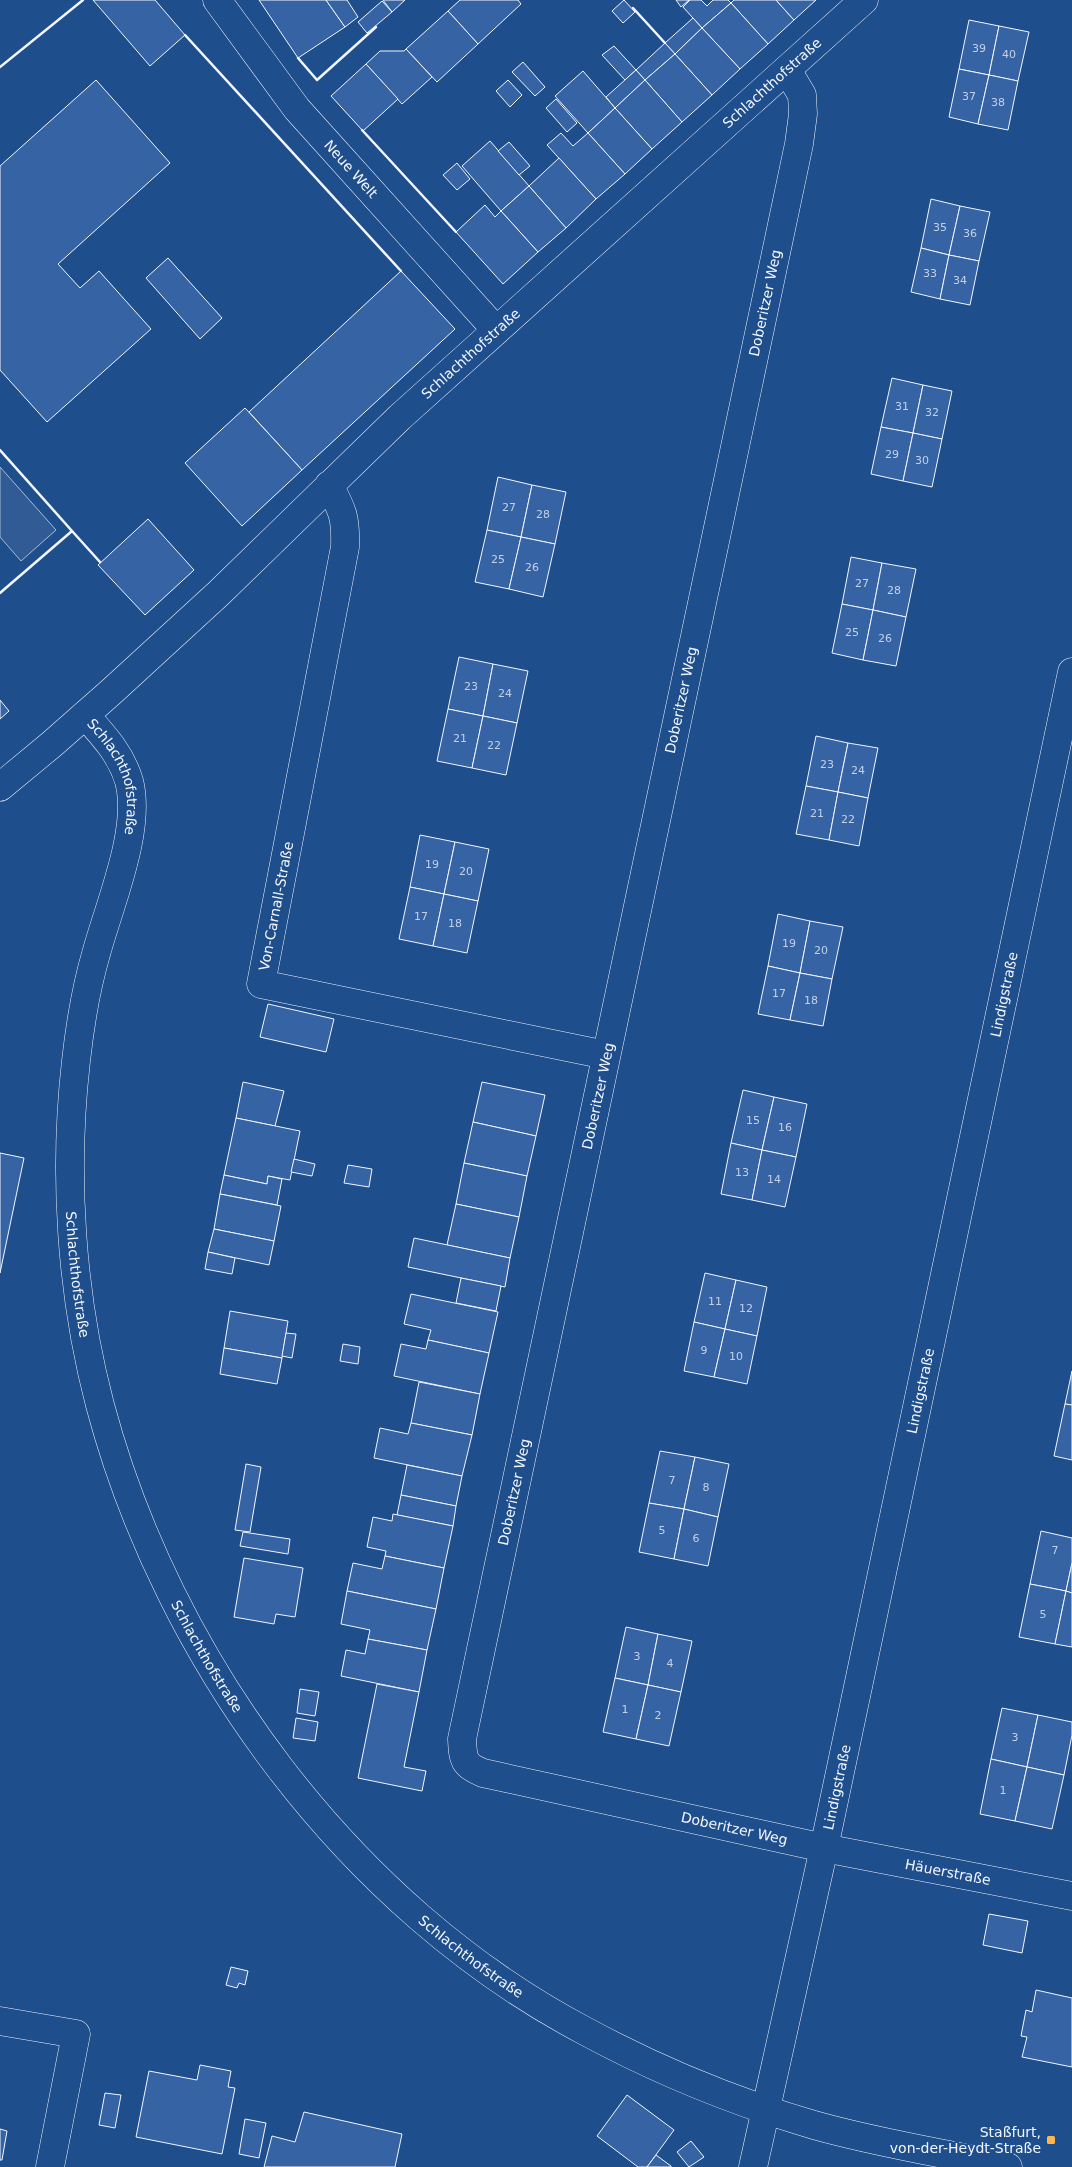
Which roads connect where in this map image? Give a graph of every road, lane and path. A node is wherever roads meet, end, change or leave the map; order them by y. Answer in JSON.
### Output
{"nodes":[{"id":1,"x":217,"y":0,"type":"edge"},
{"id":2,"x":864,"y":0,"type":"edge"},
{"id":3,"x":787,"y":70,"type":"junction"},
{"id":4,"x":496,"y":330,"type":"junction"},
{"id":5,"x":329,"y":485,"type":"junction"},
{"id":6,"x":1072,"y":672,"type":"edge"},
{"id":7,"x":86,"y":715,"type":"junction"},
{"id":8,"x":0,"y":787,"type":"edge"},
{"id":9,"x":606,"y":1055,"type":"junction"},
{"id":10,"x":824,"y":1848,"type":"junction"},
{"id":11,"x":1072,"y":1896,"type":"edge"},
{"id":12,"x":0,"y":2021,"type":"edge"},
{"id":13,"x":766,"y":2110,"type":"junction"},
{"id":14,"x":50,"y":2167,"type":"edge"},
{"id":15,"x":753,"y":2167,"type":"edge"},
{"id":16,"x":1008,"y":2167,"type":"edge"}],
"edges":[{"from":1,"to":4,"type":"street","name":"Neue Welt"},
{"from":2,"to":3,"type":"street","name":"Schlachthofstraße"},
{"from":3,"to":4,"type":"street","name":"Schlachthofstraße"},
{"from":3,"to":9,"type":"street","name":"Doberitzer Weg"},
{"from":4,"to":5,"type":"street","name":"Schlachthofstraße"},
{"from":5,"to":7,"type":"street","name":"Schlachthofstraße"},
{"from":5,"to":9,"type":"street","name":"Von-Carnall-Straße"},
{"from":6,"to":10,"type":"street","name":"Lindigstraße"},
{"from":7,"to":8,"type":"street","name":"Schlachthofstraße"},
{"from":7,"to":13,"type":"street","name":"Schlachthofstraße"},
{"from":9,"to":10,"type":"street","name":"Doberitzer Weg"},
{"from":10,"to":11,"type":"street","name":"Häuerstraße"},
{"from":10,"to":13,"type":"street","name":"Lindigstraße"},
{"from":12,"to":14,"type":"street"},
{"from":13,"to":15,"type":"street","name":"Lindigstraße"},
{"from":13,"to":16,"type":"street","name":"Schlachthofstraße"}]}
